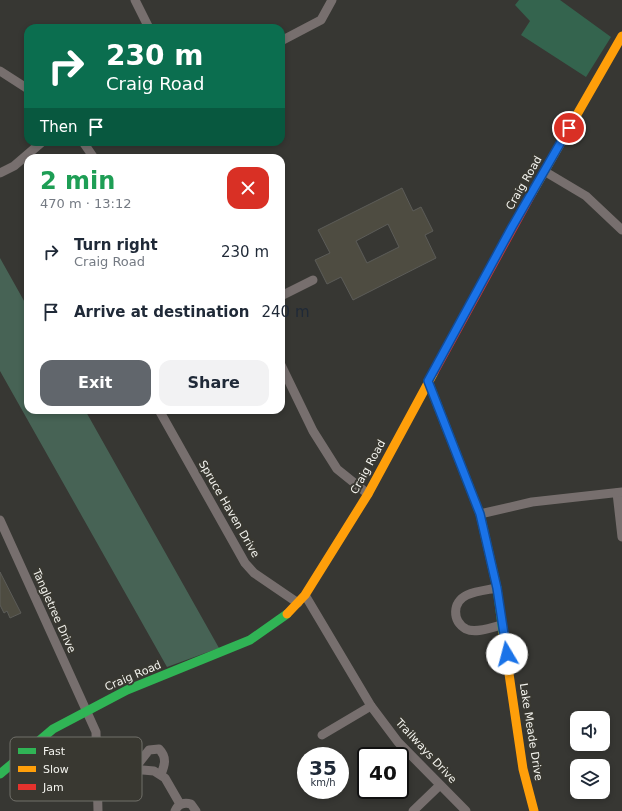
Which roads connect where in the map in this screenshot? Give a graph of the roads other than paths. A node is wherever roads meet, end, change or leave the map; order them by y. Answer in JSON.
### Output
{"nodes":[{"id":1,"x":135,"y":0,"type":"edge"},
{"id":2,"x":332,"y":0,"type":"edge"},
{"id":3,"x":147,"y":24,"type":"edge"},
{"id":4,"x":622,"y":36,"type":"edge"},
{"id":5,"x":285,"y":39,"type":"edge"},
{"id":6,"x":0,"y":71,"type":"edge"},
{"id":7,"x":24,"y":86,"type":"edge"},
{"id":8,"x":37,"y":146,"type":"edge"},
{"id":9,"x":28,"y":154,"type":"edge"},
{"id":10,"x":24,"y":158,"type":"edge"},
{"id":11,"x":544,"y":171,"type":"junction"},
{"id":12,"x":0,"y":173,"type":"edge"},
{"id":13,"x":622,"y":230,"type":"edge"},
{"id":14,"x":312,"y":280,"type":"dead end"},
{"id":15,"x":285,"y":294,"type":"edge"},
{"id":16,"x":285,"y":373,"type":"edge"},
{"id":17,"x":428,"y":381,"type":"junction"},
{"id":18,"x":161,"y":414,"type":"edge"},
{"id":19,"x":620,"y":493,"type":"edge"},
{"id":20,"x":368,"y":494,"type":"junction"},
{"id":21,"x":480,"y":514,"type":"junction"},
{"id":22,"x":0,"y":520,"type":"edge"},
{"id":23,"x":622,"y":537,"type":"edge"},
{"id":24,"x":497,"y":588,"type":"junction"},
{"id":25,"x":305,"y":595,"type":"junction"},
{"id":26,"x":298,"y":603,"type":"junction"},
{"id":27,"x":502,"y":625,"type":"junction"},
{"id":28,"x":371,"y":706,"type":"junction"},
{"id":29,"x":86,"y":711,"type":"junction"},
{"id":30,"x":322,"y":735,"type":"dead end"},
{"id":31,"x":44,"y":737,"type":"edge"},
{"id":32,"x":96,"y":737,"type":"edge"},
{"id":33,"x":142,"y":759,"type":"edge"},
{"id":34,"x":10,"y":766,"type":"edge"},
{"id":35,"x":142,"y":769,"type":"edge"},
{"id":36,"x":0,"y":774,"type":"edge"},
{"id":37,"x":161,"y":774,"type":"junction"},
{"id":38,"x":440,"y":785,"type":"junction"},
{"id":39,"x":98,"y":801,"type":"edge"},
{"id":40,"x":178,"y":808,"type":"edge"},
{"id":41,"x":98,"y":811,"type":"edge"},
{"id":42,"x":196,"y":811,"type":"edge"},
{"id":43,"x":413,"y":811,"type":"edge"},
{"id":44,"x":466,"y":811,"type":"edge"},
{"id":45,"x":534,"y":811,"type":"edge"}],
"edges":[{"from":1,"to":3,"type":"street"},
{"from":2,"to":5,"type":"street"},
{"from":4,"to":11,"type":"main road","name":"Craig Road"},
{"from":6,"to":7,"type":"street"},
{"from":8,"to":9,"type":"street"},
{"from":10,"to":12,"type":"street"},
{"from":11,"to":13,"type":"street"},
{"from":11,"to":17,"type":"main road","name":"Craig Road"},
{"from":14,"to":15,"type":"street"},
{"from":16,"to":20,"type":"street"},
{"from":17,"to":20,"type":"main road","name":"Craig Road"},
{"from":17,"to":21,"type":"main road","name":"Lake Meade Drive"},
{"from":18,"to":26,"type":"street","name":"Spruce Haven Drive"},
{"from":19,"to":21,"type":"street"},
{"from":19,"to":23,"type":"street"},
{"from":20,"to":25,"type":"main road","name":"Craig Road"},
{"from":21,"to":24,"type":"main road","name":"Lake Meade Drive"},
{"from":22,"to":29,"type":"street","name":"Tangletree Drive"},
{"from":24,"to":27,"type":"main road","name":"Lake Meade Drive"},
{"from":24,"to":27,"type":"street"},
{"from":25,"to":26,"type":"main road","name":"Craig Road"},
{"from":25,"to":28,"type":"street","name":"Trailways Drive"},
{"from":26,"to":29,"type":"main road","name":"Craig Road"},
{"from":27,"to":45,"type":"main road","name":"Lake Meade Drive"},
{"from":28,"to":30,"type":"street"},
{"from":28,"to":38,"type":"street","name":"Trailways Drive"},
{"from":29,"to":31,"type":"main road","name":"Craig Road"},
{"from":29,"to":32,"type":"street","name":"Tangletree Drive"},
{"from":33,"to":37,"type":"street"},
{"from":34,"to":36,"type":"main road","name":"Craig Road"},
{"from":35,"to":37,"type":"street"},
{"from":37,"to":40,"type":"street"},
{"from":38,"to":43,"type":"street"},
{"from":38,"to":44,"type":"street","name":"Trailways Drive"},
{"from":39,"to":41,"type":"street","name":"Tangletree Drive"},
{"from":40,"to":42,"type":"street"}]}
